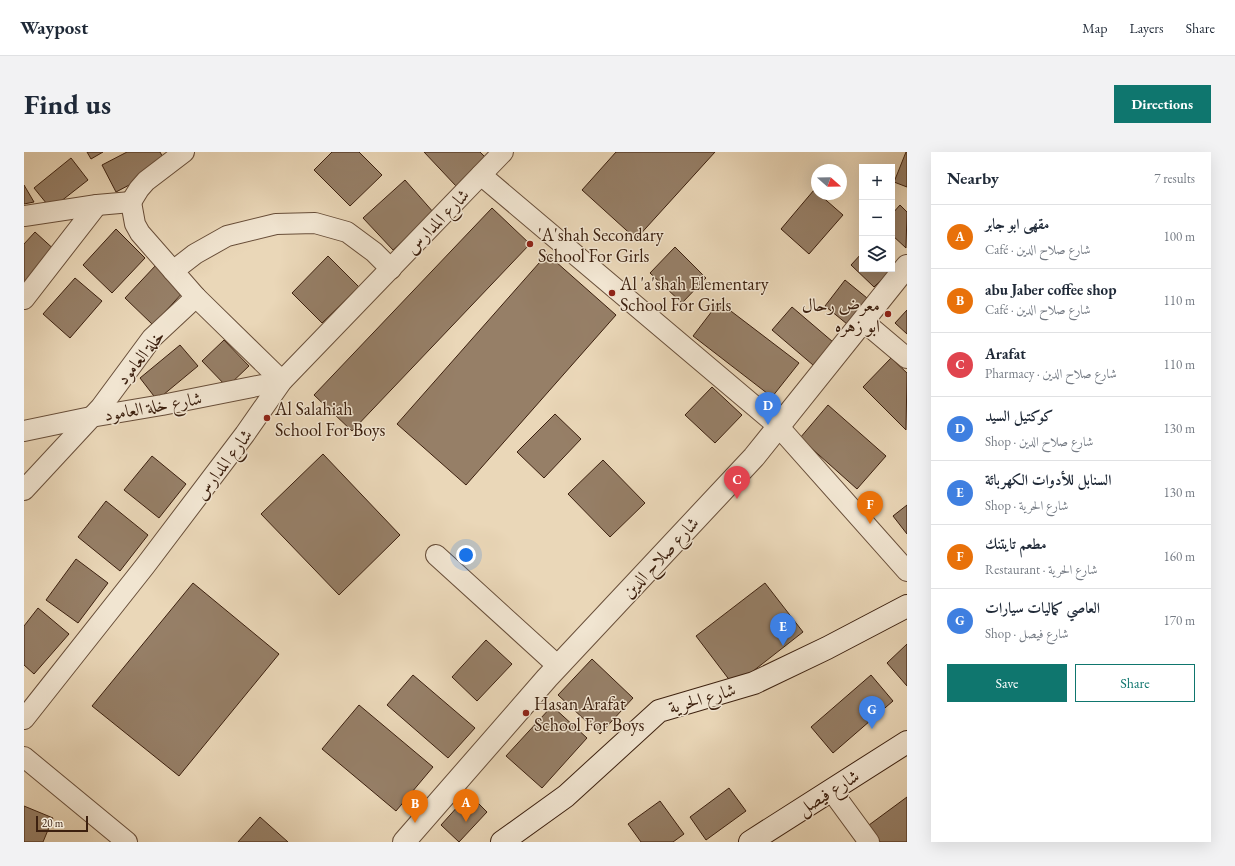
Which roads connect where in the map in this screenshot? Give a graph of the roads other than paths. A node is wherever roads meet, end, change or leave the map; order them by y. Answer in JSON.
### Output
{"nodes":[{"id":1,"x":184,"y":152,"type":"edge"},
{"id":2,"x":503,"y":152,"type":"edge"},
{"id":3,"x":481,"y":175,"type":"junction"},
{"id":4,"x":131,"y":202,"type":"junction"},
{"id":5,"x":97,"y":205,"type":"junction"},
{"id":6,"x":24,"y":216,"type":"edge"},
{"id":7,"x":907,"y":266,"type":"edge"},
{"id":8,"x":391,"y":269,"type":"junction"},
{"id":9,"x":173,"y":271,"type":"junction"},
{"id":10,"x":196,"y":297,"type":"junction"},
{"id":11,"x":24,"y":299,"type":"edge"},
{"id":12,"x":863,"y":321,"type":"junction"},
{"id":13,"x":907,"y":358,"type":"edge"},
{"id":14,"x":282,"y":381,"type":"junction"},
{"id":15,"x":91,"y":417,"type":"junction"},
{"id":16,"x":778,"y":426,"type":"junction"},
{"id":17,"x":24,"y":431,"type":"edge"},
{"id":18,"x":24,"y":490,"type":"edge"},
{"id":19,"x":436,"y":555,"type":"dead end"},
{"id":20,"x":907,"y":571,"type":"edge"},
{"id":21,"x":907,"y":606,"type":"edge"},
{"id":22,"x":558,"y":666,"type":"junction"},
{"id":23,"x":24,"y":719,"type":"edge"},
{"id":24,"x":907,"y":742,"type":"edge"},
{"id":25,"x":24,"y":757,"type":"edge"},
{"id":26,"x":831,"y":790,"type":"junction"},
{"id":27,"x":127,"y":842,"type":"edge"},
{"id":28,"x":404,"y":842,"type":"edge"},
{"id":29,"x":502,"y":842,"type":"edge"},
{"id":30,"x":750,"y":842,"type":"edge"},
{"id":31,"x":869,"y":842,"type":"edge"}],
"edges":[{"from":1,"to":4,"type":"street"},
{"from":2,"to":3,"type":"street","name":"شارع المدارس"},
{"from":3,"to":8,"type":"street","name":"شارع المدارس"},
{"from":3,"to":16,"type":"street"},
{"from":4,"to":5,"type":"street"},
{"from":4,"to":9,"type":"street"},
{"from":5,"to":6,"type":"street"},
{"from":5,"to":11,"type":"street"},
{"from":7,"to":12,"type":"street","name":"شارع صلاح الدين"},
{"from":8,"to":9,"type":"street"},
{"from":8,"to":14,"type":"street","name":"شارع المدارس"},
{"from":9,"to":10,"type":"street"},
{"from":10,"to":14,"type":"street"},
{"from":10,"to":15,"type":"street","name":"خلة العامود"},
{"from":12,"to":13,"type":"street"},
{"from":12,"to":16,"type":"street","name":"شارع صلاح الدين"},
{"from":14,"to":15,"type":"street","name":"شارع خلة العامود"},
{"from":14,"to":23,"type":"street","name":"شارع المدارس"},
{"from":15,"to":17,"type":"street","name":"شارع خلة العامود"},
{"from":15,"to":18,"type":"street","name":"خلة العامود"},
{"from":16,"to":20,"type":"street"},
{"from":16,"to":22,"type":"street","name":"شارع صلاح الدين"},
{"from":19,"to":22,"type":"street"},
{"from":21,"to":29,"type":"street","name":"شارع الحرية"},
{"from":22,"to":28,"type":"street","name":"شارع صلاح الدين"},
{"from":24,"to":26,"type":"street","name":"شارع فيصل"},
{"from":25,"to":27,"type":"street"},
{"from":26,"to":30,"type":"street","name":"شارع فيصل"},
{"from":26,"to":31,"type":"street"}]}
